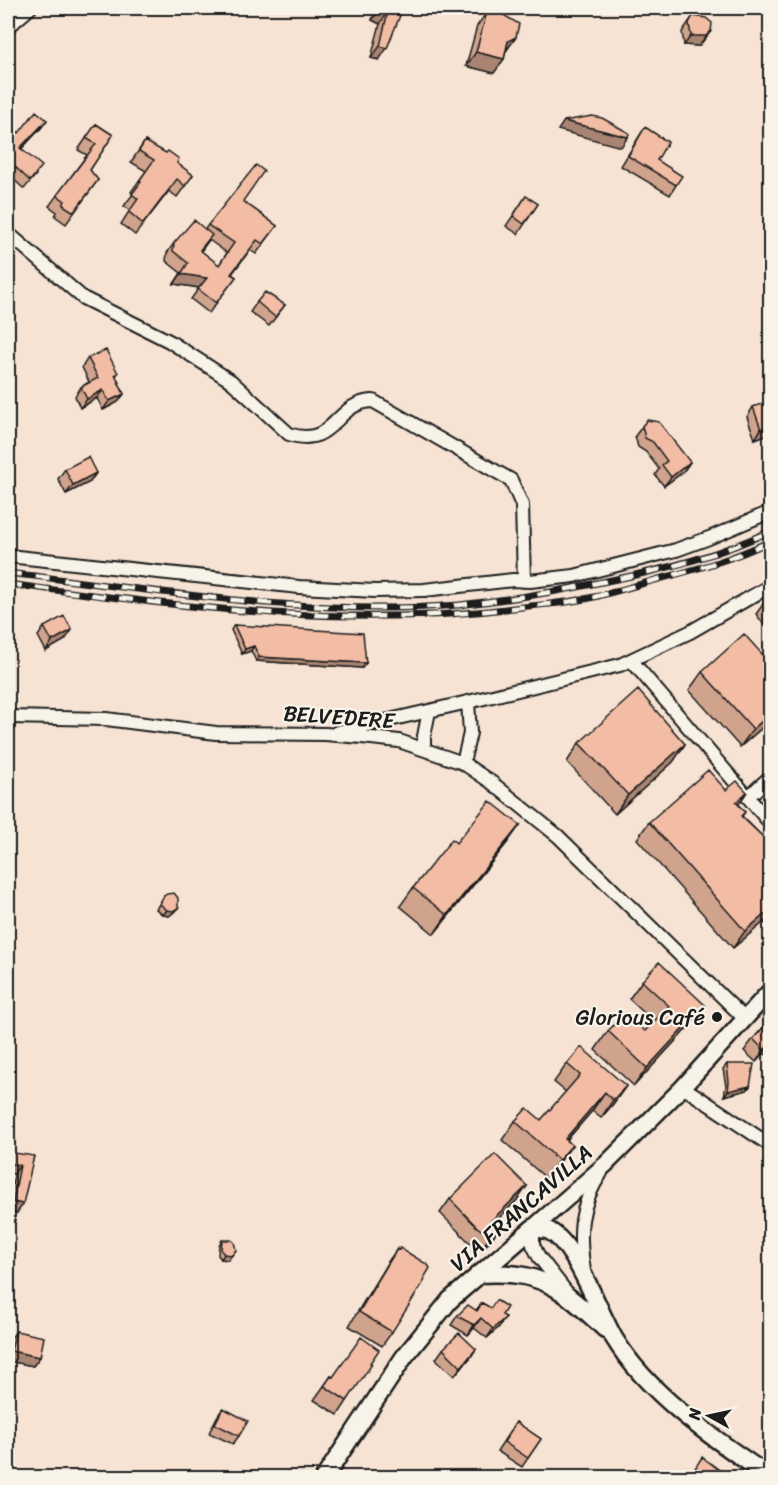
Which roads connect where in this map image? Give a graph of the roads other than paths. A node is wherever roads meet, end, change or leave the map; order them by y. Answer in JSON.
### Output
{"nodes":[{"id":1,"x":30,"y":8,"type":"edge"},
{"id":2,"x":8,"y":27,"type":"edge"},
{"id":3,"x":8,"y":233,"type":"edge"},
{"id":4,"x":771,"y":512,"type":"edge"},
{"id":5,"x":8,"y":556,"type":"edge"},
{"id":6,"x":524,"y":581,"type":"junction"},
{"id":7,"x":771,"y":585,"type":"edge"},
{"id":8,"x":631,"y":660,"type":"junction"},
{"id":9,"x":468,"y":702,"type":"junction"},
{"id":10,"x":429,"y":711,"type":"junction"},
{"id":11,"x":8,"y":717,"type":"edge"},
{"id":12,"x":325,"y":734,"type":"junction"},
{"id":13,"x":424,"y":749,"type":"junction"},
{"id":14,"x":463,"y":763,"type":"junction"},
{"id":15,"x":771,"y":777,"type":"edge"},
{"id":16,"x":748,"y":797,"type":"junction"},
{"id":17,"x":771,"y":823,"type":"edge"},
{"id":18,"x":771,"y":991,"type":"edge"},
{"id":19,"x":745,"y":1019,"type":"junction"},
{"id":20,"x":682,"y":1087,"type":"junction"},
{"id":21,"x":771,"y":1145,"type":"edge"},
{"id":22,"x":606,"y":1164,"type":"junction"},
{"id":23,"x":533,"y":1228,"type":"junction"},
{"id":24,"x":478,"y":1274,"type":"junction"},
{"id":25,"x":585,"y":1281,"type":"junction"},
{"id":26,"x":572,"y":1298,"type":"junction"},
{"id":27,"x":614,"y":1338,"type":"junction"},
{"id":28,"x":771,"y":1477,"type":"edge"},
{"id":29,"x":324,"y":1478,"type":"edge"}],
"edges":[{"from":1,"to":2,"type":"street"},
{"from":3,"to":6,"type":"street"},
{"from":4,"to":6,"type":"street"},
{"from":5,"to":6,"type":"street"},
{"from":7,"to":8,"type":"street"},
{"from":8,"to":9,"type":"street"},
{"from":8,"to":16,"type":"street"},
{"from":9,"to":10,"type":"street"},
{"from":9,"to":14,"type":"street"},
{"from":10,"to":12,"type":"street"},
{"from":10,"to":13,"type":"street"},
{"from":11,"to":12,"type":"street","name":"BELVEDERE"},
{"from":12,"to":13,"type":"street","name":"BELVEDERE"},
{"from":13,"to":14,"type":"street","name":"BELVEDERE"},
{"from":14,"to":19,"type":"street","name":"BELVEDERE"},
{"from":15,"to":16,"type":"street"},
{"from":16,"to":17,"type":"street"},
{"from":18,"to":19,"type":"street","name":"VIA FRANCAVILLA"},
{"from":19,"to":20,"type":"street","name":"VIA FRANCAVILLA"},
{"from":20,"to":21,"type":"street"},
{"from":20,"to":22,"type":"street","name":"VIA FRANCAVILLA"},
{"from":22,"to":23,"type":"street","name":"VIA FRANCAVILLA"},
{"from":22,"to":25,"type":"street"},
{"from":23,"to":24,"type":"main road","name":"VIA FRANCAVILLA"},
{"from":23,"to":25,"type":"main road"},
{"from":23,"to":26,"type":"street"},
{"from":24,"to":26,"type":"main road"},
{"from":24,"to":29,"type":"main road","name":"VIA FRANCAVILLA"},
{"from":25,"to":27,"type":"main road"},
{"from":26,"to":27,"type":"main road"},
{"from":27,"to":28,"type":"main road"}]}
